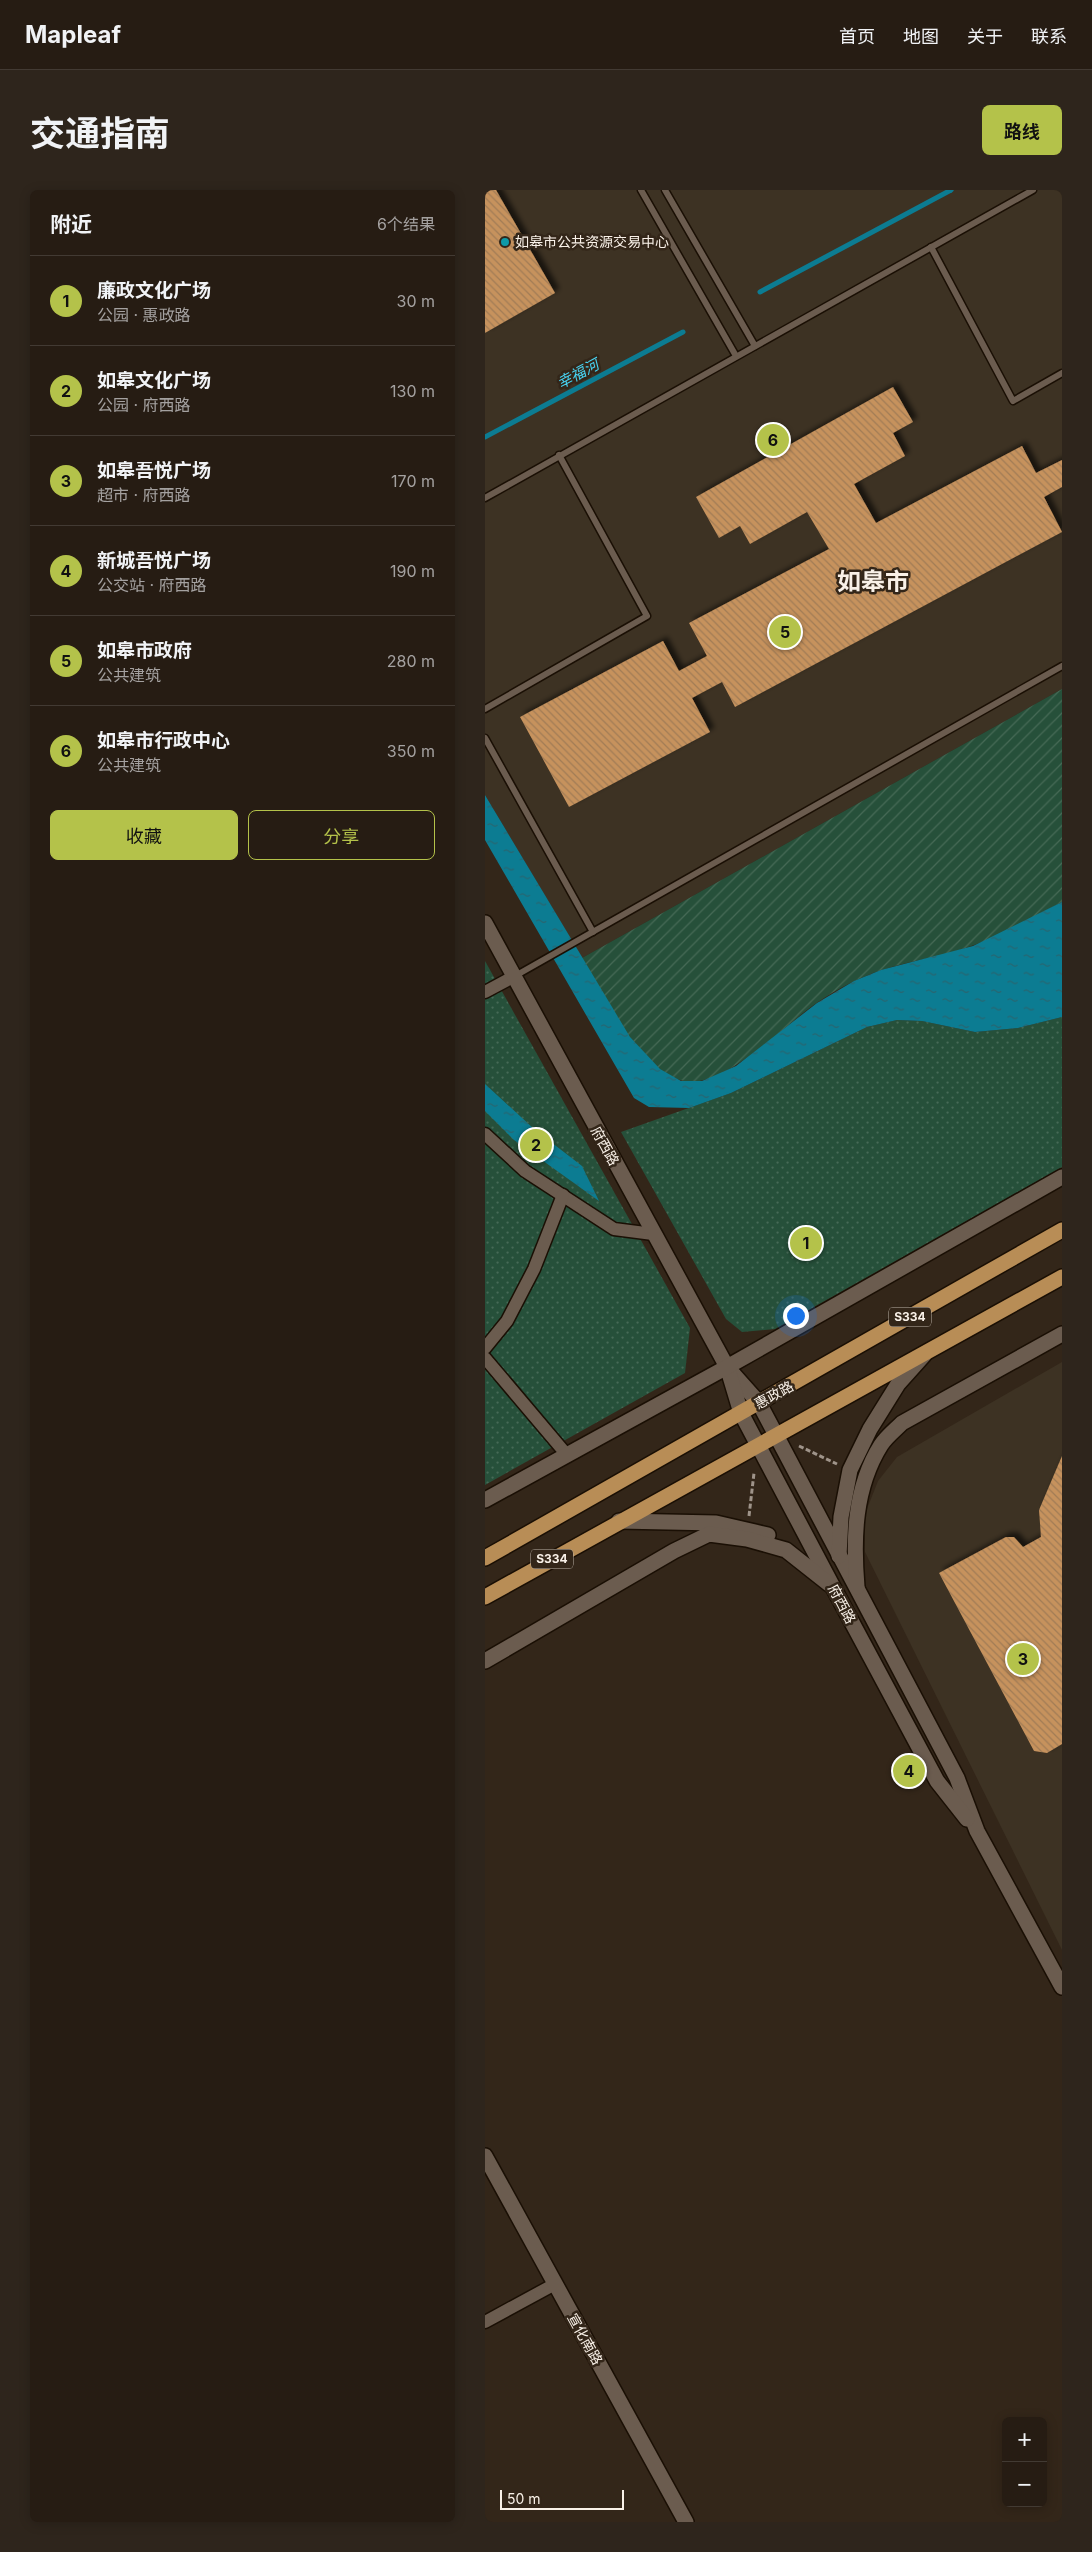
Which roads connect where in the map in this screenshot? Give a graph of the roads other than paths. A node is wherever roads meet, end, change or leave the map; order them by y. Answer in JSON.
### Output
{"nodes":[{"id":1,"x":641,"y":190,"type":"edge"},
{"id":2,"x":665,"y":190,"type":"edge"},
{"id":3,"x":1033,"y":190,"type":"edge"},
{"id":4,"x":931,"y":247,"type":"junction"},
{"id":5,"x":755,"y":346,"type":"junction"},
{"id":6,"x":735,"y":356,"type":"junction"},
{"id":7,"x":1062,"y":373,"type":"edge"},
{"id":8,"x":559,"y":455,"type":"junction"},
{"id":9,"x":485,"y":498,"type":"edge"},
{"id":10,"x":1062,"y":666,"type":"edge"},
{"id":11,"x":485,"y":709,"type":"edge"},
{"id":12,"x":485,"y":738,"type":"edge"},
{"id":13,"x":485,"y":923,"type":"edge"},
{"id":14,"x":593,"y":932,"type":"junction"},
{"id":15,"x":513,"y":977,"type":"junction"},
{"id":16,"x":485,"y":992,"type":"edge"},
{"id":17,"x":485,"y":1134,"type":"edge"},
{"id":18,"x":1062,"y":1177,"type":"edge"},
{"id":19,"x":563,"y":1196,"type":"junction"},
{"id":20,"x":1062,"y":1230,"type":"edge"},
{"id":21,"x":653,"y":1234,"type":"junction"},
{"id":22,"x":1062,"y":1277,"type":"edge"},
{"id":23,"x":1062,"y":1334,"type":"edge"},
{"id":24,"x":485,"y":1348,"type":"edge"},
{"id":25,"x":925,"y":1353,"type":"junction"},
{"id":26,"x":485,"y":1358,"type":"edge"},
{"id":27,"x":727,"y":1367,"type":"junction"},
{"id":28,"x":759,"y":1404,"type":"junction"},
{"id":29,"x":741,"y":1413,"type":"junction"},
{"id":30,"x":776,"y":1435,"type":"junction"},
{"id":31,"x":758,"y":1445,"type":"junction"},
{"id":32,"x":567,"y":1455,"type":"junction"},
{"id":33,"x":485,"y":1500,"type":"edge"},
{"id":34,"x":619,"y":1521,"type":"junction"},
{"id":35,"x":485,"y":1558,"type":"edge"},
{"id":36,"x":839,"y":1558,"type":"junction"},
{"id":37,"x":819,"y":1560,"type":"junction"},
{"id":38,"x":833,"y":1587,"type":"junction"},
{"id":39,"x":858,"y":1593,"type":"junction"},
{"id":40,"x":485,"y":1597,"type":"edge"},
{"id":41,"x":485,"y":1661,"type":"edge"},
{"id":42,"x":977,"y":1831,"type":"junction"},
{"id":43,"x":1062,"y":1986,"type":"edge"},
{"id":44,"x":485,"y":2156,"type":"edge"},
{"id":45,"x":555,"y":2284,"type":"junction"},
{"id":46,"x":485,"y":2322,"type":"edge"},
{"id":47,"x":685,"y":2522,"type":"edge"}],
"edges":[{"from":1,"to":6,"type":"lane"},
{"from":2,"to":5,"type":"lane"},
{"from":3,"to":4,"type":"lane"},
{"from":4,"to":5,"type":"lane"},
{"from":4,"to":7,"type":"lane"},
{"from":5,"to":6,"type":"lane"},
{"from":6,"to":8,"type":"lane"},
{"from":8,"to":9,"type":"lane"},
{"from":8,"to":11,"type":"lane"},
{"from":10,"to":14,"type":"lane"},
{"from":12,"to":14,"type":"lane"},
{"from":13,"to":15,"type":"street","name":"府西路"},
{"from":14,"to":15,"type":"lane"},
{"from":15,"to":16,"type":"street"},
{"from":15,"to":21,"type":"street","name":"府西路"},
{"from":17,"to":19,"type":"street"},
{"from":18,"to":27,"type":"street"},
{"from":19,"to":21,"type":"street"},
{"from":19,"to":24,"type":"street"},
{"from":20,"to":28,"type":"main road","name":"惠政路","number":"S334"},
{"from":21,"to":27,"type":"street","name":"府西路"},
{"from":22,"to":25,"type":"main road","number":"S334"},
{"from":23,"to":39,"type":"street"},
{"from":25,"to":30,"type":"main road","number":"S334"},
{"from":25,"to":36,"type":"street"},
{"from":26,"to":32,"type":"street"},
{"from":27,"to":28,"type":"street","name":"府西路"},
{"from":27,"to":29,"type":"street","name":"府西路"},
{"from":27,"to":32,"type":"street"},
{"from":28,"to":29,"type":"main road","name":"惠政路","number":"S334"},
{"from":28,"to":30,"type":"street","name":"府西路"},
{"from":29,"to":31,"type":"street","name":"府西路"},
{"from":29,"to":35,"type":"main road","name":"惠政路","number":"S334"},
{"from":30,"to":31,"type":"main road","number":"S334"},
{"from":30,"to":36,"type":"street","name":"府西路"},
{"from":31,"to":34,"type":"main road","number":"S334"},
{"from":31,"to":37,"type":"street","name":"府西路"},
{"from":32,"to":33,"type":"street"},
{"from":34,"to":37,"type":"street"},
{"from":34,"to":40,"type":"main road","number":"S334"},
{"from":36,"to":39,"type":"street","name":"府西路"},
{"from":37,"to":38,"type":"street","name":"府西路"},
{"from":38,"to":41,"type":"street"},
{"from":38,"to":42,"type":"street","name":"府西路"},
{"from":39,"to":42,"type":"street","name":"府西路"},
{"from":42,"to":43,"type":"street","name":"府西路"},
{"from":44,"to":45,"type":"street","name":"宣化南路"},
{"from":45,"to":46,"type":"street"},
{"from":45,"to":47,"type":"street","name":"宣化南路"}]}
